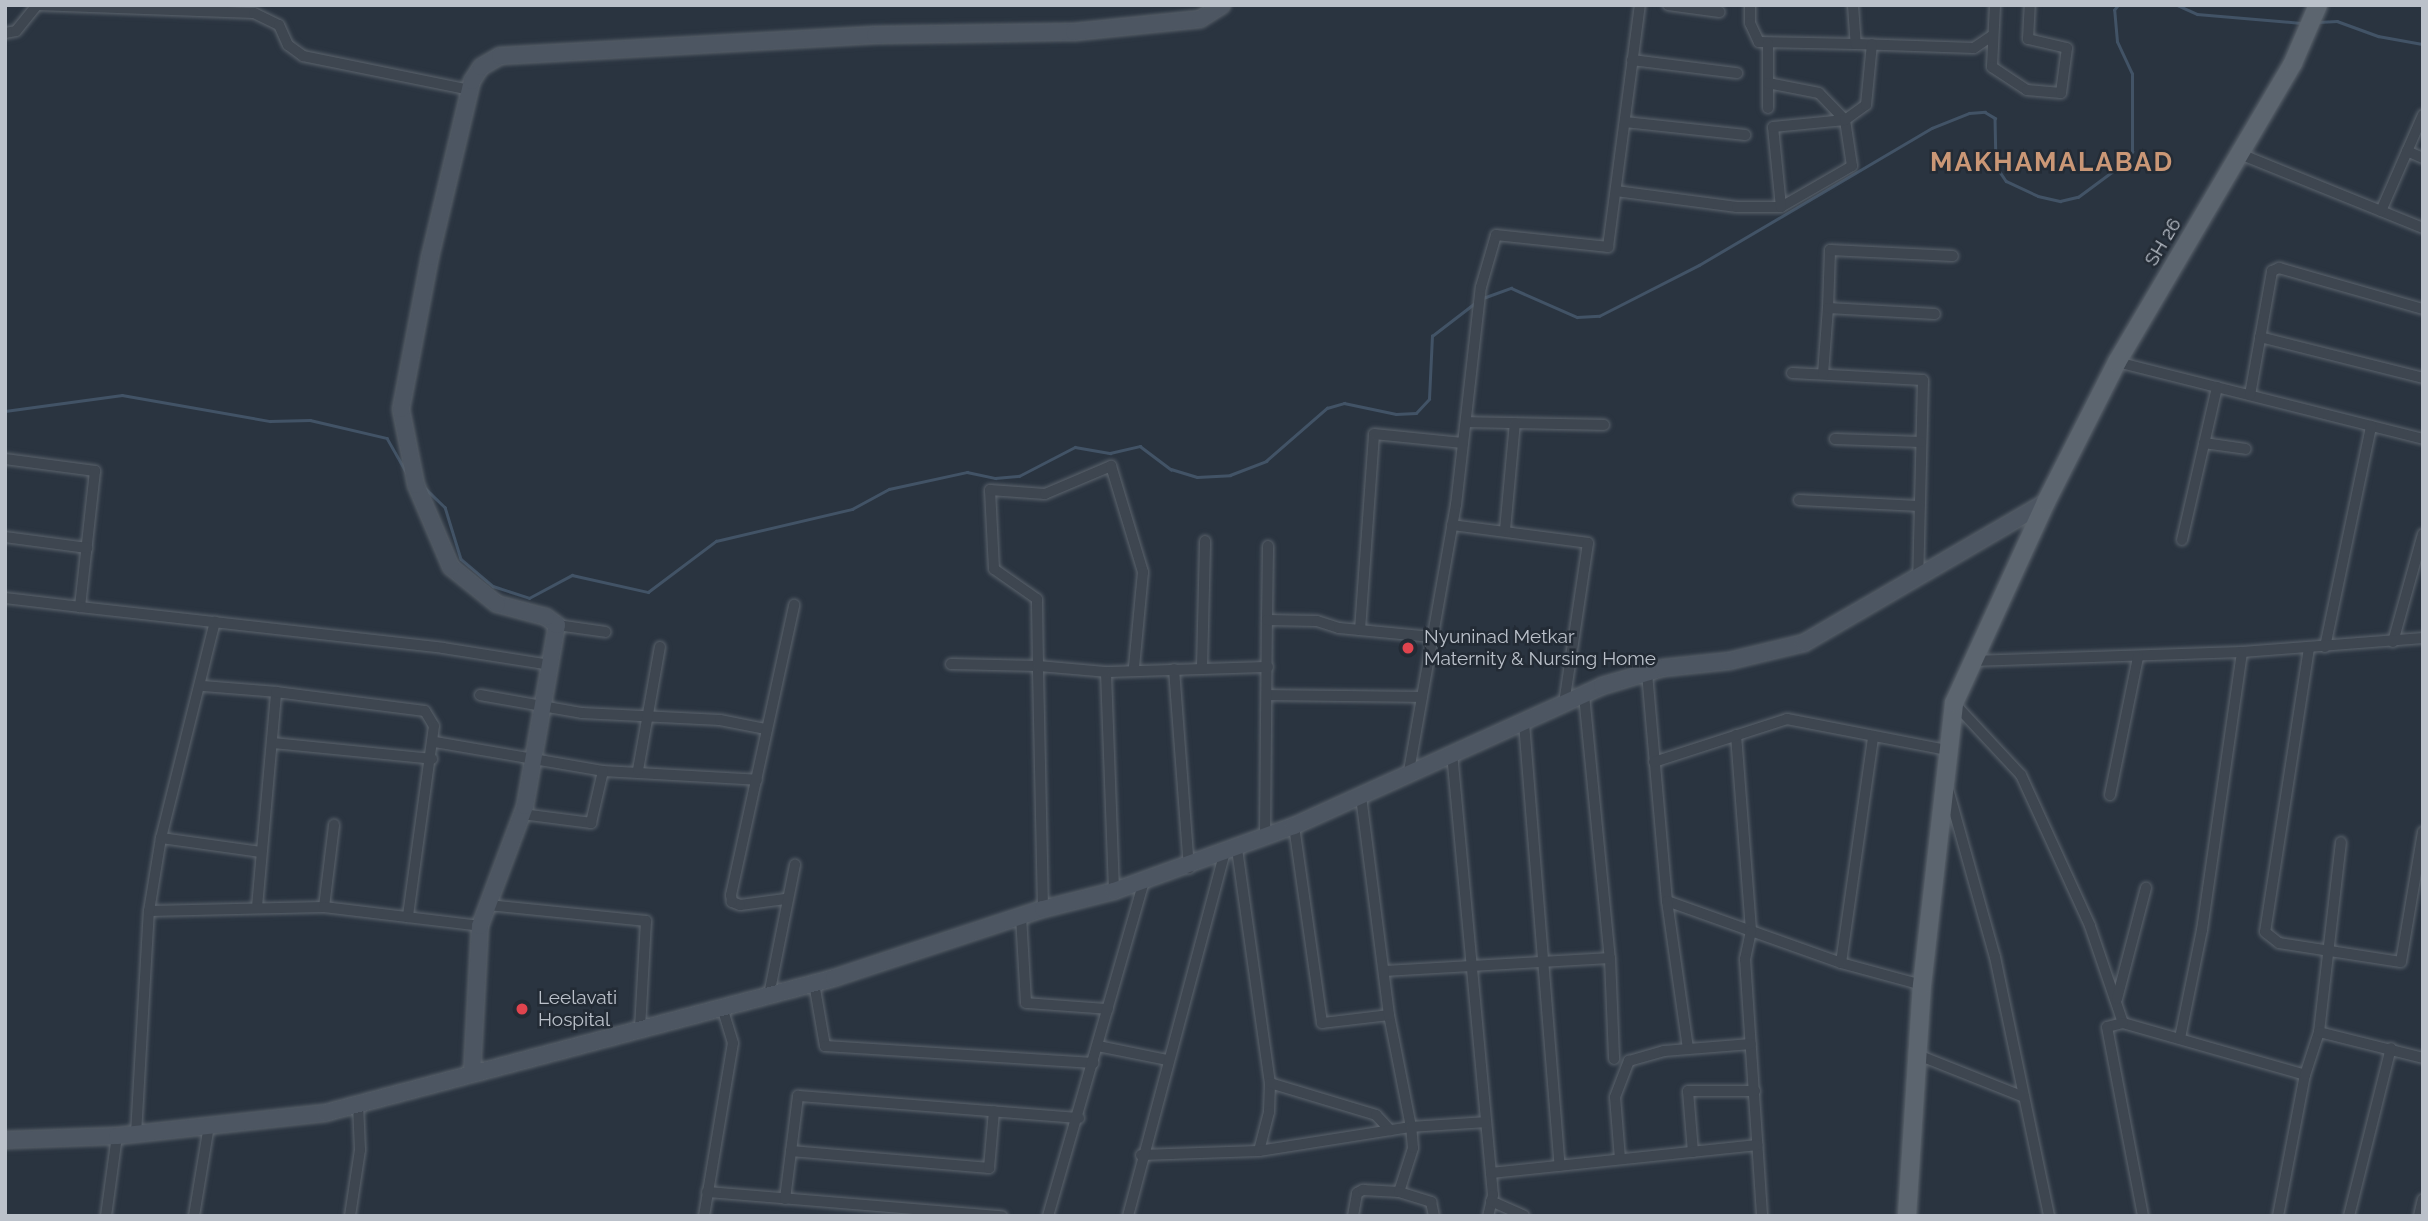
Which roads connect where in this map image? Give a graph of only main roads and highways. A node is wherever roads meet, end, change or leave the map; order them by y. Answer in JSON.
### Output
{"nodes":[{"id":1,"x":1222,"y":5,"type":"edge"},
{"id":2,"x":2316,"y":9,"type":"edge"},
{"id":3,"x":2046,"y":502,"type":"junction"},
{"id":4,"x":472,"y":1073,"type":"junction"},
{"id":5,"x":5,"y":1140,"type":"edge"},
{"id":6,"x":1907,"y":1216,"type":"edge"}],
"edges":[{"from":1,"to":4,"type":"main road"},
{"from":2,"to":3,"type":"main road","name":"SH 26"},
{"from":3,"to":4,"type":"main road"},
{"from":3,"to":6,"type":"main road","name":"SH 26"},
{"from":4,"to":5,"type":"main road"}]}
